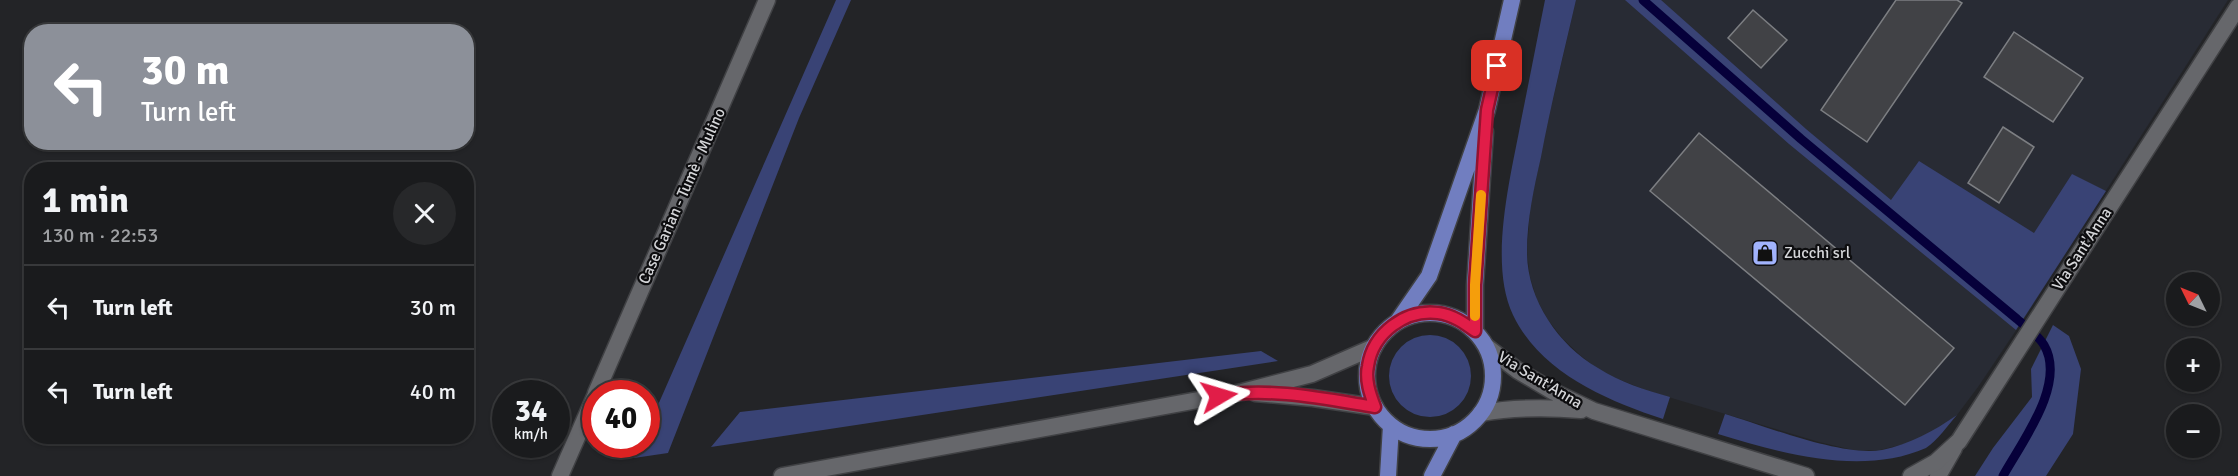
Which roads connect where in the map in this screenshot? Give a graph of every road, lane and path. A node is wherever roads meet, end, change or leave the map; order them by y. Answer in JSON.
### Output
{"nodes":[{"id":1,"x":767,"y":0,"type":"edge"},
{"id":2,"x":1512,"y":0,"type":"edge"},
{"id":3,"x":2238,"y":7,"type":"edge"},
{"id":4,"x":1487,"y":110,"type":"junction"},
{"id":5,"x":1398,"y":321,"type":"junction"},
{"id":6,"x":1475,"y":331,"type":"junction"},
{"id":7,"x":1374,"y":347,"type":"junction"},
{"id":8,"x":1487,"y":347,"type":"junction"},
{"id":9,"x":602,"y":380,"type":"edge"},
{"id":10,"x":1242,"y":392,"type":"junction"},
{"id":11,"x":1375,"y":407,"type":"junction"},
{"id":12,"x":1594,"y":411,"type":"junction"},
{"id":13,"x":1481,"y":413,"type":"junction"},
{"id":14,"x":582,"y":426,"type":"edge"},
{"id":15,"x":1391,"y":426,"type":"junction"},
{"id":16,"x":1454,"y":434,"type":"junction"},
{"id":17,"x":1959,"y":441,"type":"junction"},
{"id":18,"x":560,"y":476,"type":"edge"},
{"id":19,"x":782,"y":476,"type":"edge"},
{"id":20,"x":1388,"y":476,"type":"edge"},
{"id":21,"x":1432,"y":476,"type":"edge"},
{"id":22,"x":1806,"y":476,"type":"edge"},
{"id":23,"x":1911,"y":476,"type":"edge"},
{"id":24,"x":1938,"y":476,"type":"edge"}],
"edges":[{"from":1,"to":9,"type":"street","name":"Case Garian - Tumè - Mulino"},
{"from":2,"to":4,"type":"main road"},
{"from":3,"to":17,"type":"street","name":"Via Sant'Anna"},
{"from":4,"to":5,"type":"main road"},
{"from":4,"to":6,"type":"main road"},
{"from":5,"to":6,"type":"main road"},
{"from":5,"to":7,"type":"main road"},
{"from":6,"to":8,"type":"main road"},
{"from":7,"to":10,"type":"street"},
{"from":7,"to":11,"type":"main road"},
{"from":8,"to":12,"type":"street","name":"Via Sant'Anna"},
{"from":8,"to":13,"type":"main road"},
{"from":10,"to":11,"type":"street"},
{"from":10,"to":19,"type":"street"},
{"from":11,"to":15,"type":"main road"},
{"from":12,"to":13,"type":"street","name":"Via Sant'Anna"},
{"from":12,"to":22,"type":"street","name":"Via Sant'Anna"},
{"from":13,"to":16,"type":"main road"},
{"from":14,"to":18,"type":"street","name":"Case Garian - Tumè - Mulino"},
{"from":15,"to":16,"type":"main road"},
{"from":15,"to":20,"type":"main road"},
{"from":16,"to":21,"type":"main road"},
{"from":17,"to":23,"type":"street","name":"Via Sant'Anna"},
{"from":17,"to":24,"type":"street"}]}
